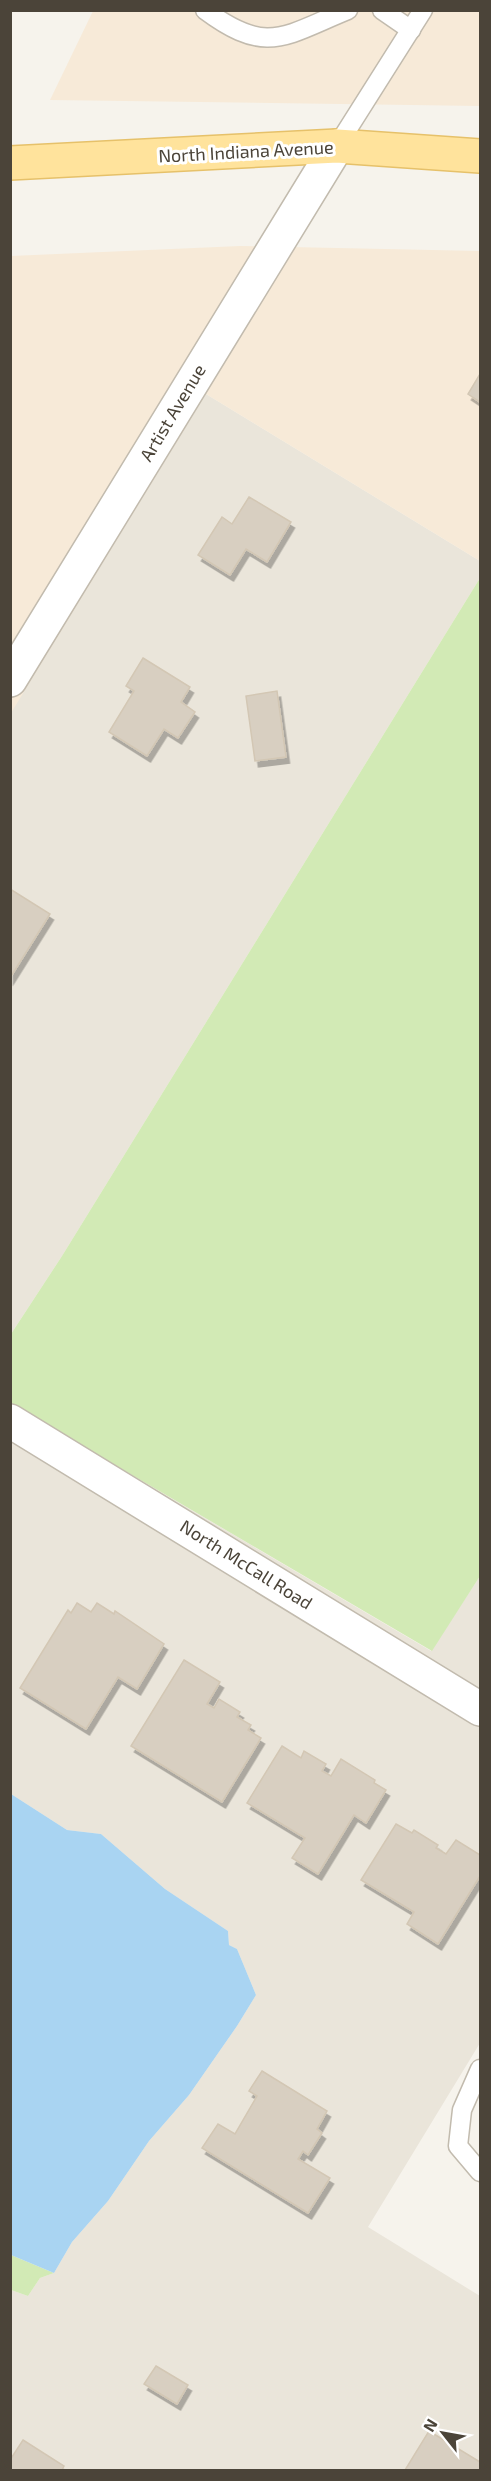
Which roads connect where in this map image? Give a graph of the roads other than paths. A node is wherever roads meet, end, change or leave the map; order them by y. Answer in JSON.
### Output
{"nodes":[{"id":1,"x":205,"y":10,"type":"edge"},
{"id":2,"x":348,"y":10,"type":"edge"},
{"id":3,"x":382,"y":10,"type":"edge"},
{"id":4,"x":423,"y":10,"type":"edge"},
{"id":5,"x":411,"y":30,"type":"junction"},
{"id":6,"x":337,"y":146,"type":"junction"},
{"id":7,"x":480,"y":156,"type":"edge"},
{"id":8,"x":10,"y":163,"type":"edge"},
{"id":9,"x":10,"y":680,"type":"edge"},
{"id":10,"x":10,"y":1421,"type":"edge"},
{"id":11,"x":480,"y":1709,"type":"edge"},
{"id":12,"x":480,"y":2069,"type":"edge"},
{"id":13,"x":480,"y":2172,"type":"edge"}],
"edges":[{"from":1,"to":2,"type":"lane"},
{"from":3,"to":5,"type":"lane"},
{"from":4,"to":5,"type":"lane"},
{"from":5,"to":6,"type":"lane"},
{"from":6,"to":7,"type":"main road","name":"North Indiana Avenue"},
{"from":6,"to":8,"type":"main road","name":"North Indiana Avenue"},
{"from":6,"to":9,"type":"street","name":"Artist Avenue"},
{"from":10,"to":11,"type":"street","name":"North McCall Road"},
{"from":12,"to":13,"type":"lane"}]}
